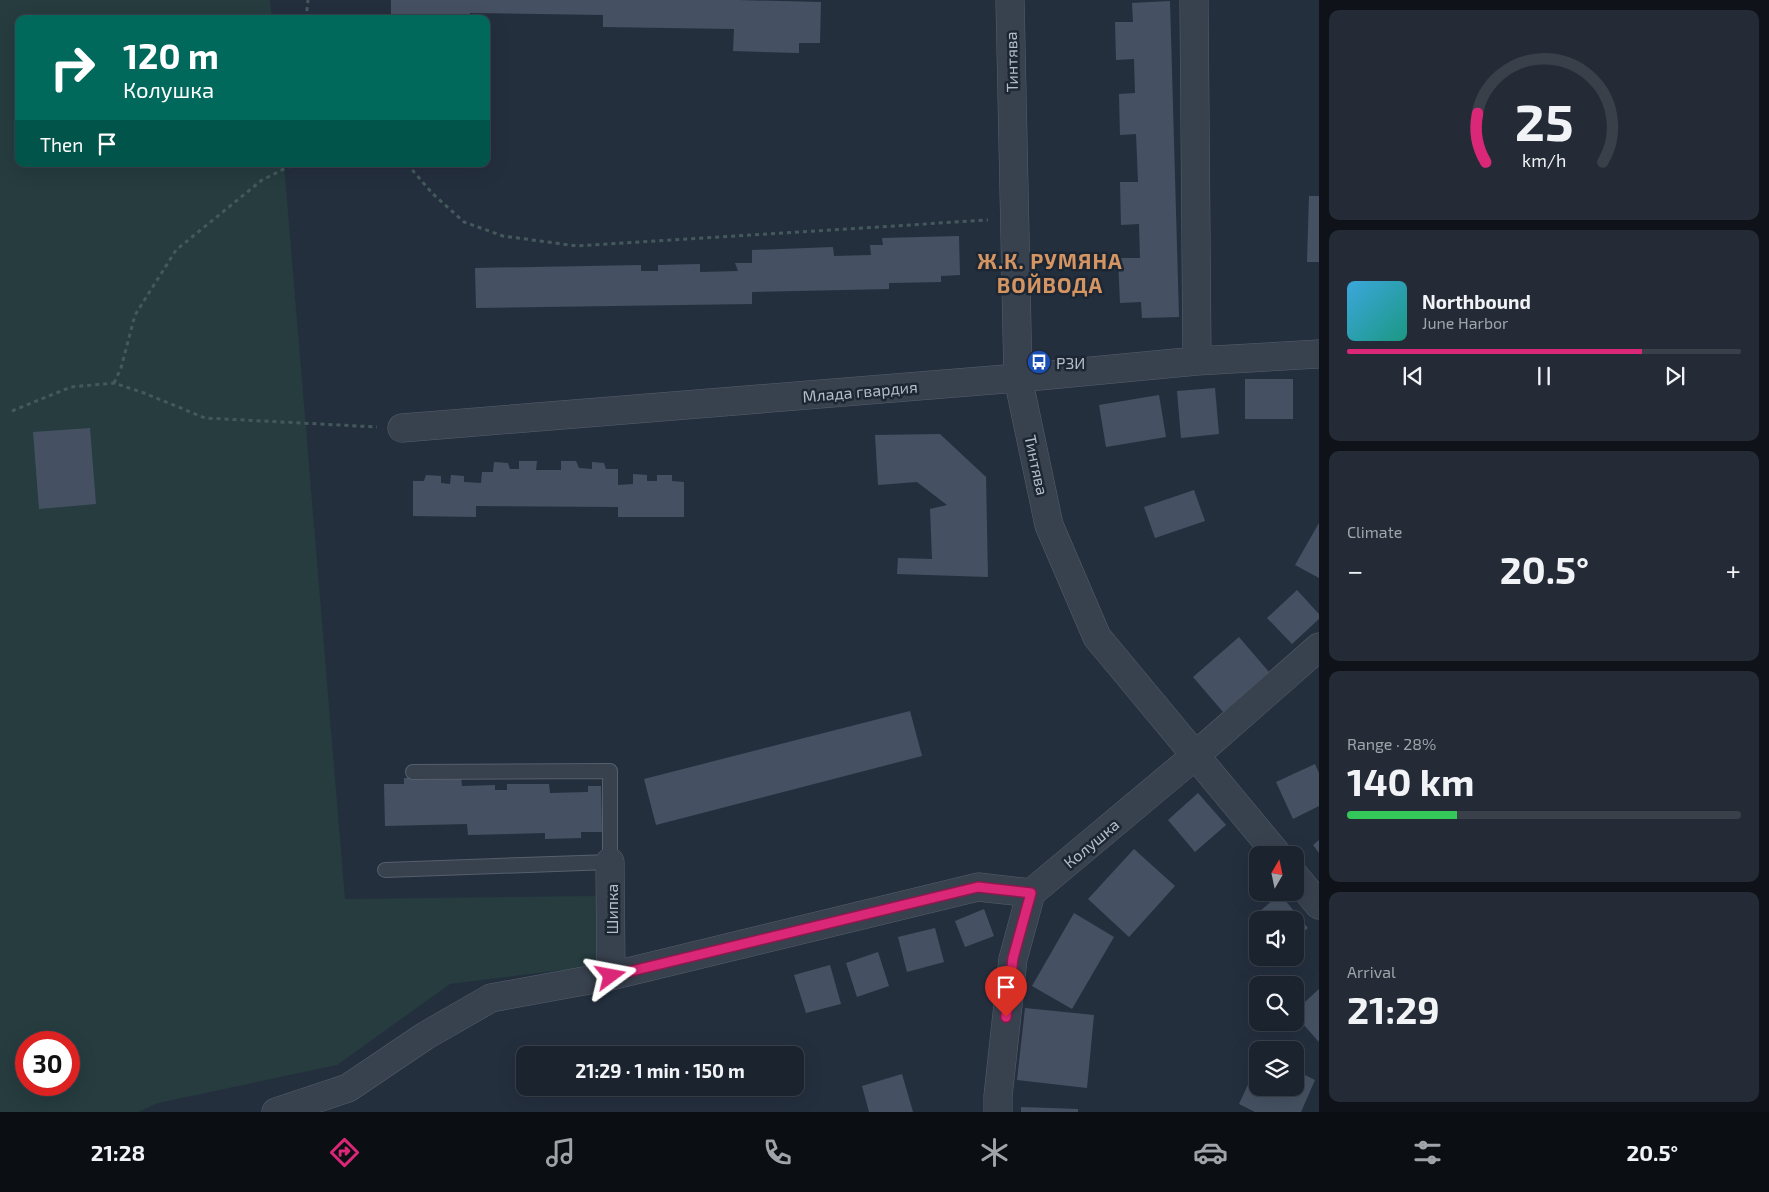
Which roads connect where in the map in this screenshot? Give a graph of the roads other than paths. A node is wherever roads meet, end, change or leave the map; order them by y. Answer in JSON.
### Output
{"nodes":[{"id":1,"x":1010,"y":0,"type":"edge"},
{"id":2,"x":1194,"y":0,"type":"edge"},
{"id":3,"x":1319,"y":354,"type":"edge"},
{"id":4,"x":1197,"y":361,"type":"junction"},
{"id":5,"x":1018,"y":378,"type":"junction"},
{"id":6,"x":402,"y":428,"type":"road end"},
{"id":7,"x":1319,"y":647,"type":"edge"},
{"id":8,"x":1196,"y":756,"type":"junction"},
{"id":9,"x":412,"y":772,"type":"dead end"},
{"id":10,"x":1271,"y":846,"type":"edge"},
{"id":11,"x":610,"y":862,"type":"junction"},
{"id":12,"x":385,"y":870,"type":"dead end"},
{"id":13,"x":1304,"y":887,"type":"edge"},
{"id":14,"x":1031,"y":893,"type":"junction"},
{"id":15,"x":1319,"y":905,"type":"edge"},
{"id":16,"x":611,"y":976,"type":"junction"},
{"id":17,"x":276,"y":1112,"type":"edge"},
{"id":18,"x":998,"y":1112,"type":"edge"}],
"edges":[{"from":1,"to":5,"type":"street","name":"Тинтява"},
{"from":2,"to":4,"type":"street"},
{"from":3,"to":4,"type":"street","name":"Млада гвардия"},
{"from":4,"to":5,"type":"street","name":"Млада гвардия"},
{"from":5,"to":6,"type":"street","name":"Млада гвардия"},
{"from":5,"to":8,"type":"street","name":"Тинтява"},
{"from":7,"to":8,"type":"street","name":"Колушка"},
{"from":8,"to":10,"type":"street","name":"Тинтява"},
{"from":8,"to":14,"type":"street","name":"Колушка"},
{"from":9,"to":11,"type":"lane"},
{"from":11,"to":12,"type":"lane"},
{"from":11,"to":16,"type":"street","name":"Шипка"},
{"from":13,"to":15,"type":"street"},
{"from":14,"to":16,"type":"street"},
{"from":14,"to":18,"type":"street"},
{"from":16,"to":17,"type":"street"}]}
